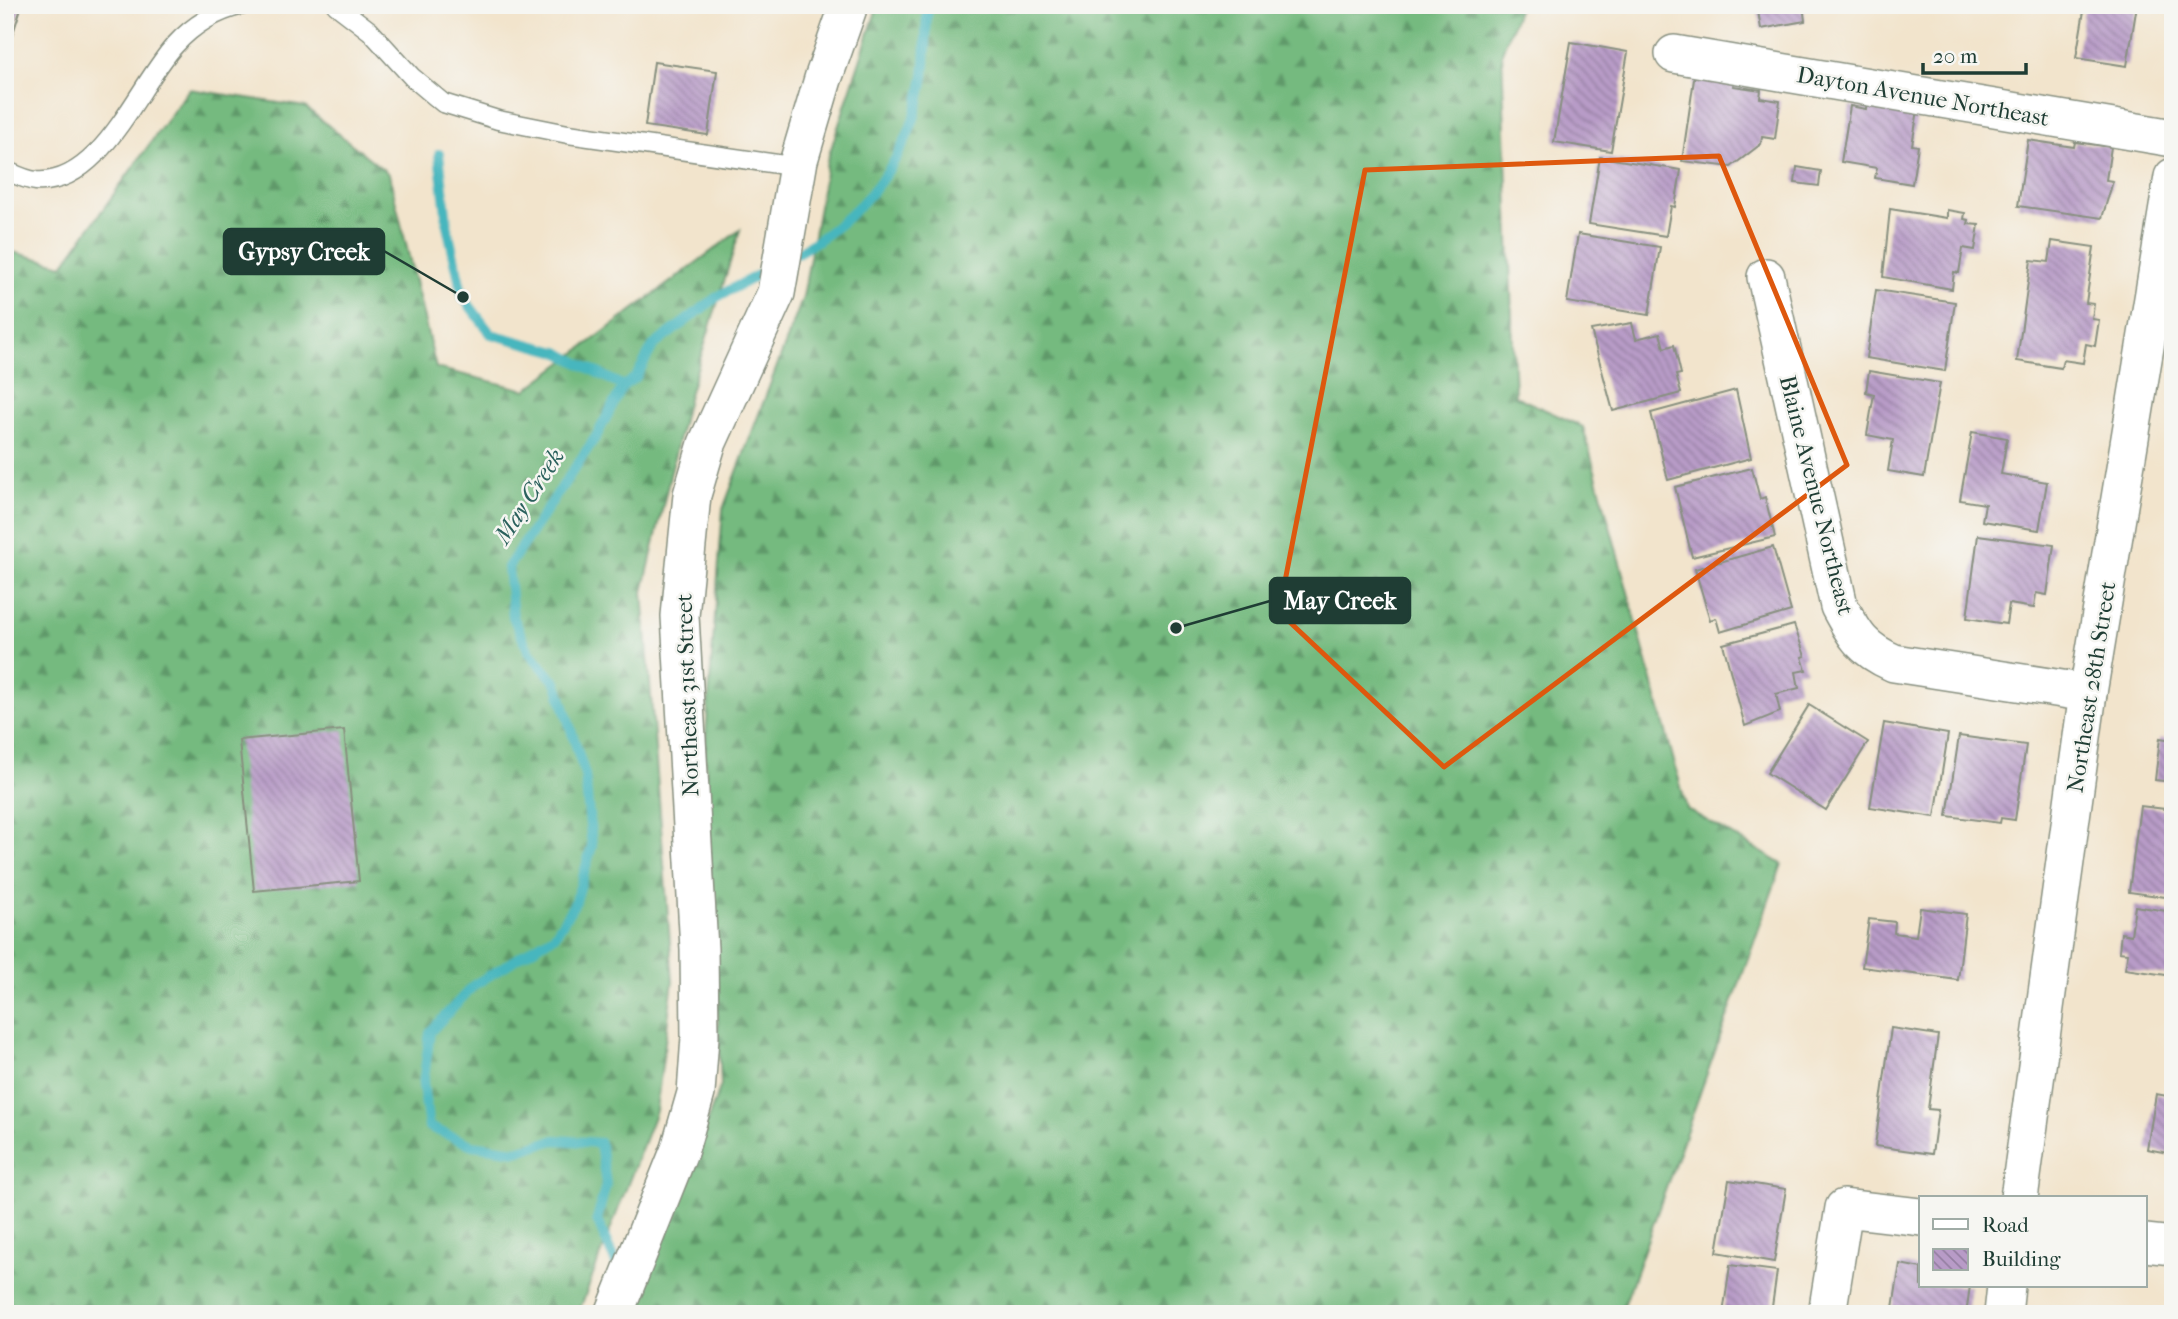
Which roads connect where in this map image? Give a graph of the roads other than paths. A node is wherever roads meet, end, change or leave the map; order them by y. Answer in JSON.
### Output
{"nodes":[{"id":1,"x":243,"y":5,"type":"edge"},
{"id":2,"x":337,"y":5,"type":"edge"},
{"id":3,"x":849,"y":5,"type":"edge"},
{"id":4,"x":1674,"y":54,"type":"dead end"},
{"id":5,"x":2173,"y":138,"type":"edge"},
{"id":6,"x":5,"y":170,"type":"edge"},
{"id":7,"x":796,"y":177,"type":"junction"},
{"id":8,"x":2173,"y":177,"type":"edge"},
{"id":9,"x":1766,"y":277,"type":"dead end"},
{"id":10,"x":2088,"y":693,"type":"junction"},
{"id":11,"x":2019,"y":1196,"type":"edge"},
{"id":12,"x":1919,"y":1217,"type":"edge"},
{"id":13,"x":2146,"y":1243,"type":"edge"},
{"id":14,"x":2173,"y":1246,"type":"edge"},
{"id":15,"x":2007,"y":1288,"type":"edge"},
{"id":16,"x":614,"y":1314,"type":"edge"},
{"id":17,"x":1827,"y":1314,"type":"edge"},
{"id":18,"x":2003,"y":1314,"type":"edge"}],
"edges":[{"from":1,"to":6,"type":"lane"},
{"from":2,"to":7,"type":"lane"},
{"from":3,"to":7,"type":"street","name":"Northeast 31st Street"},
{"from":4,"to":5,"type":"street","name":"Dayton Avenue Northeast"},
{"from":7,"to":16,"type":"street","name":"Northeast 31st Street"},
{"from":8,"to":10,"type":"street","name":"Northeast 28th Street"},
{"from":9,"to":10,"type":"street","name":"Blaine Avenue Northeast"},
{"from":10,"to":11,"type":"street","name":"Northeast 28th Street"},
{"from":12,"to":17,"type":"street"},
{"from":13,"to":14,"type":"street"},
{"from":15,"to":18,"type":"street"}]}
